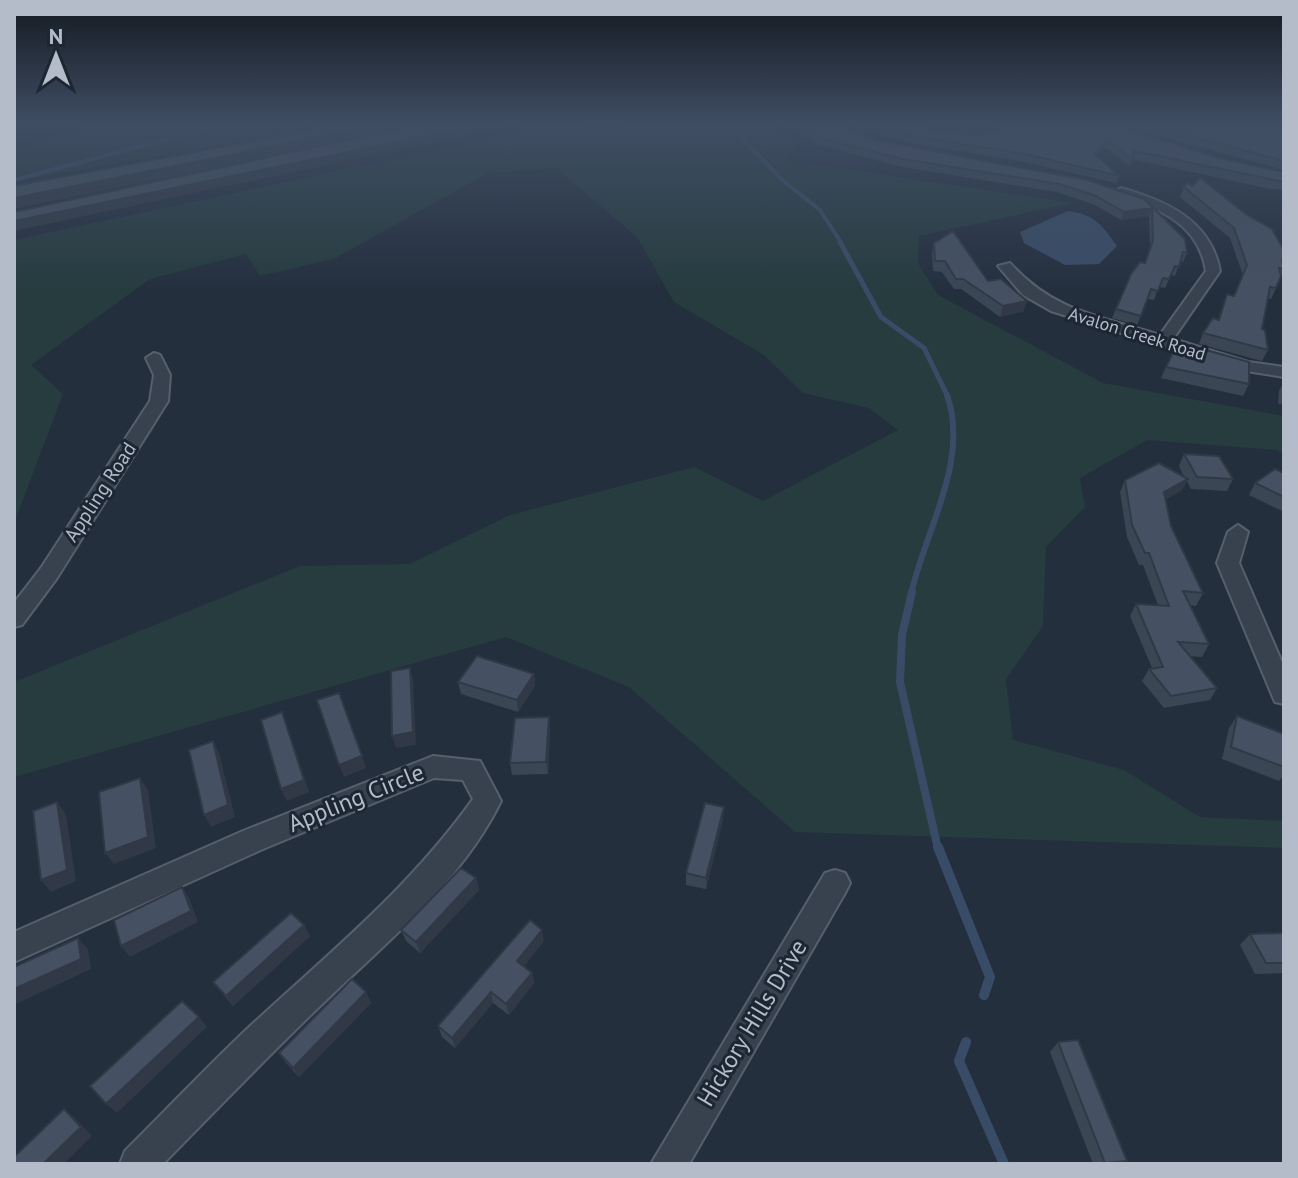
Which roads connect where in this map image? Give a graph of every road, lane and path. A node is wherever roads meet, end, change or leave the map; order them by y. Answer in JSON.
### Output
{"nodes":[{"id":1,"x":1101,"y":186,"type":"edge"},
{"id":2,"x":1005,"y":266,"type":"dead end"},
{"id":3,"x":1162,"y":343,"type":"junction"},
{"id":4,"x":154,"y":358,"type":"dead end"},
{"id":5,"x":1284,"y":372,"type":"edge"},
{"id":6,"x":1238,"y":532,"type":"dead end"},
{"id":7,"x":14,"y":619,"type":"edge"},
{"id":8,"x":1284,"y":695,"type":"edge"},
{"id":9,"x":835,"y":883,"type":"dead end"},
{"id":10,"x":14,"y":947,"type":"edge"},
{"id":11,"x":138,"y":1164,"type":"edge"},
{"id":12,"x":669,"y":1164,"type":"edge"}],
"edges":[{"from":1,"to":3,"type":"street"},
{"from":2,"to":3,"type":"street","name":"Avalon Creek Road"},
{"from":3,"to":5,"type":"street","name":"Avalon Creek Road"},
{"from":4,"to":7,"type":"street","name":"Appling Road"},
{"from":6,"to":8,"type":"street"},
{"from":9,"to":12,"type":"street","name":"Hickory Hills Drive"},
{"from":10,"to":11,"type":"street","name":"Appling Circle"}]}
